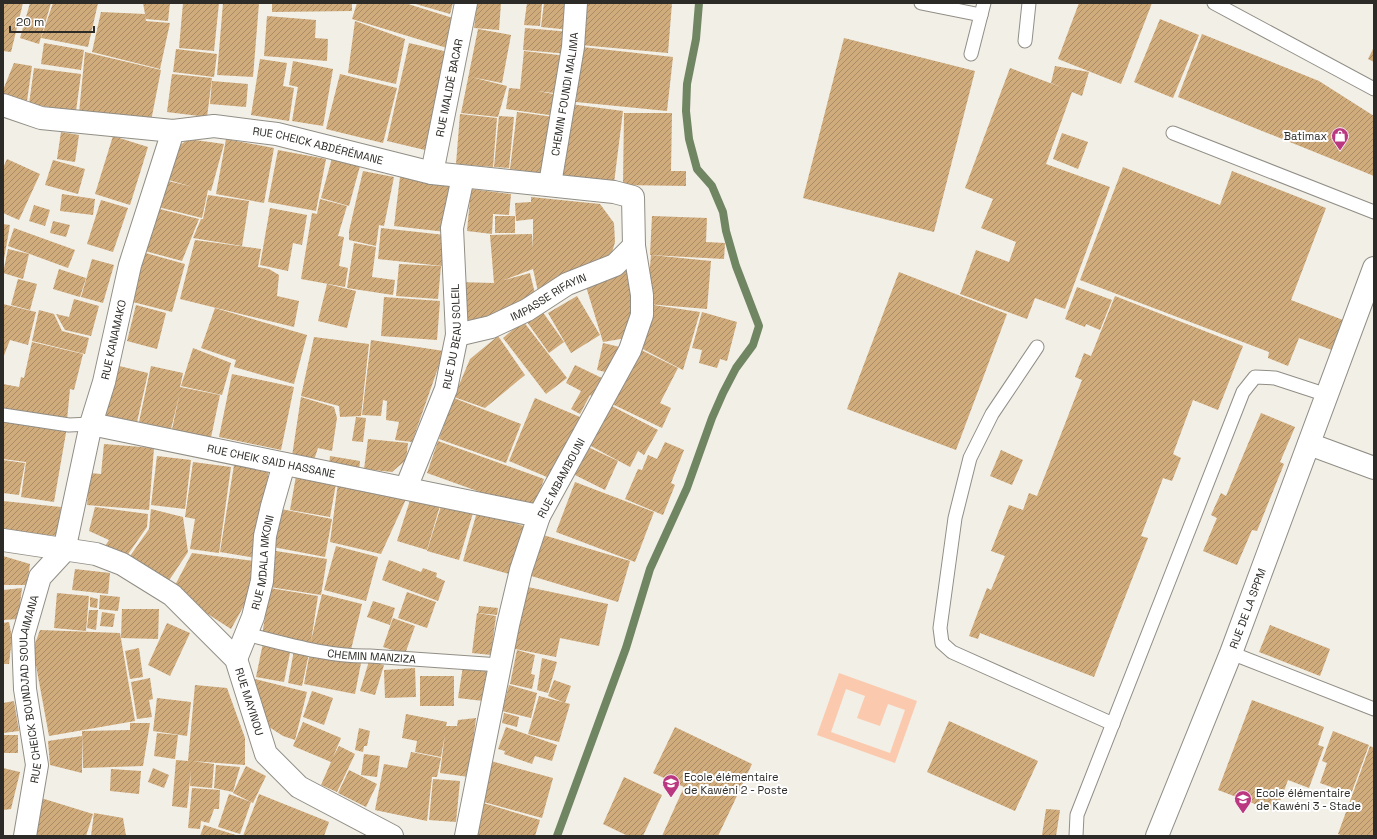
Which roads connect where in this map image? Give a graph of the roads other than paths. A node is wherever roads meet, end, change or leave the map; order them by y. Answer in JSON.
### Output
{"nodes":[{"id":1,"x":466,"y":3,"type":"edge"},
{"id":2,"x":576,"y":3,"type":"edge"},
{"id":3,"x":921,"y":3,"type":"edge"},
{"id":4,"x":1028,"y":3,"type":"edge"},
{"id":5,"x":1214,"y":3,"type":"edge"},
{"id":6,"x":983,"y":9,"type":"edge"},
{"id":7,"x":1026,"y":41,"type":"dead end"},
{"id":8,"x":970,"y":54,"type":"dead end"},
{"id":9,"x":1374,"y":89,"type":"edge"},
{"id":10,"x":3,"y":105,"type":"edge"},
{"id":11,"x":173,"y":131,"type":"junction"},
{"id":12,"x":1173,"y":133,"type":"dead end"},
{"id":13,"x":432,"y":173,"type":"junction"},
{"id":14,"x":463,"y":177,"type":"junction"},
{"id":15,"x":550,"y":184,"type":"junction"},
{"id":16,"x":633,"y":198,"type":"joint"},
{"id":17,"x":1374,"y":212,"type":"edge"},
{"id":18,"x":634,"y":246,"type":"junction"},
{"id":19,"x":1374,"y":268,"type":"edge"},
{"id":20,"x":457,"y":335,"type":"junction"},
{"id":21,"x":1037,"y":347,"type":"dead end"},
{"id":22,"x":1327,"y":395,"type":"junction"},
{"id":23,"x":3,"y":415,"type":"edge"},
{"id":24,"x":91,"y":424,"type":"junction"},
{"id":25,"x":1309,"y":444,"type":"junction"},
{"id":26,"x":284,"y":464,"type":"junction"},
{"id":27,"x":1374,"y":468,"type":"edge"},
{"id":28,"x":406,"y":488,"type":"junction"},
{"id":29,"x":539,"y":516,"type":"junction"},
{"id":30,"x":3,"y":540,"type":"edge"},
{"id":31,"x":64,"y":551,"type":"junction"},
{"id":32,"x":246,"y":634,"type":"junction"},
{"id":33,"x":1231,"y":653,"type":"junction"},
{"id":34,"x":236,"y":659,"type":"junction"},
{"id":35,"x":500,"y":665,"type":"junction"},
{"id":36,"x":1374,"y":709,"type":"edge"},
{"id":37,"x":1113,"y":724,"type":"junction"},
{"id":38,"x":24,"y":836,"type":"edge"},
{"id":39,"x":392,"y":836,"type":"edge"},
{"id":40,"x":466,"y":836,"type":"edge"},
{"id":41,"x":1076,"y":836,"type":"edge"},
{"id":42,"x":1157,"y":836,"type":"edge"}],
"edges":[{"from":1,"to":13,"type":"street","name":"RUE MALIDÉ BACAR"},
{"from":2,"to":15,"type":"street","name":"CHEMIN FOUNDI MALIMA"},
{"from":3,"to":6,"type":"lane"},
{"from":4,"to":7,"type":"lane"},
{"from":5,"to":9,"type":"lane"},
{"from":6,"to":8,"type":"lane"},
{"from":10,"to":11,"type":"street","name":"RUE CHEICK ABDÉRÉMANE"},
{"from":11,"to":13,"type":"street","name":"RUE CHEICK ABDÉRÉMANE"},
{"from":11,"to":24,"type":"street","name":"RUE KANAMAKO"},
{"from":12,"to":17,"type":"lane"},
{"from":13,"to":14,"type":"street","name":"RUE CHEICK ABDÉRÉMANE"},
{"from":14,"to":15,"type":"street","name":"RUE CHEICK ABDÉRÉMANE"},
{"from":14,"to":20,"type":"street","name":"RUE DU BEAU SOLEIL"},
{"from":15,"to":16,"type":"street","name":"RUE CHEICK ABDÉRÉMANE"},
{"from":16,"to":18,"type":"street","name":"RUE MBAMBOUNI"},
{"from":18,"to":20,"type":"street","name":"IMPASSE RIFAYIN"},
{"from":18,"to":29,"type":"street","name":"RUE MBAMBOUNI"},
{"from":19,"to":22,"type":"street","name":"RUE DE LA SPPM"},
{"from":20,"to":28,"type":"street","name":"RUE DU BEAU SOLEIL"},
{"from":21,"to":37,"type":"lane"},
{"from":22,"to":25,"type":"street","name":"RUE DE LA SPPM"},
{"from":22,"to":37,"type":"lane"},
{"from":23,"to":24,"type":"lane","name":"RUE CHEIK SAID HASSANE"},
{"from":24,"to":26,"type":"street","name":"RUE CHEIK SAID HASSANE"},
{"from":24,"to":31,"type":"street","name":"RUE KANAMAKO"},
{"from":25,"to":27,"type":"street"},
{"from":25,"to":33,"type":"street","name":"RUE DE LA SPPM"},
{"from":26,"to":28,"type":"street","name":"RUE CHEIK SAID HASSANE"},
{"from":26,"to":32,"type":"street","name":"RUE MDALA MKONI"},
{"from":28,"to":29,"type":"street","name":"RUE CHEIK SAID HASSANE"},
{"from":29,"to":35,"type":"street","name":"RUE MBAMBOUNI"},
{"from":30,"to":31,"type":"street","name":"RUE MAYINOU"},
{"from":31,"to":34,"type":"street","name":"RUE MAYINOU"},
{"from":31,"to":38,"type":"street","name":"RUE CHEICK BOUNDJAD SOULAIMANA"},
{"from":32,"to":34,"type":"street","name":"RUE MDALA MKONI"},
{"from":32,"to":35,"type":"lane","name":"CHEMIN MANZIZA"},
{"from":33,"to":36,"type":"lane"},
{"from":33,"to":42,"type":"street","name":"RUE DE LA SPPM"},
{"from":34,"to":39,"type":"street","name":"RUE MAYINOU"},
{"from":35,"to":40,"type":"street","name":"RUE MBAMBOUNI"},
{"from":37,"to":41,"type":"lane"}]}
